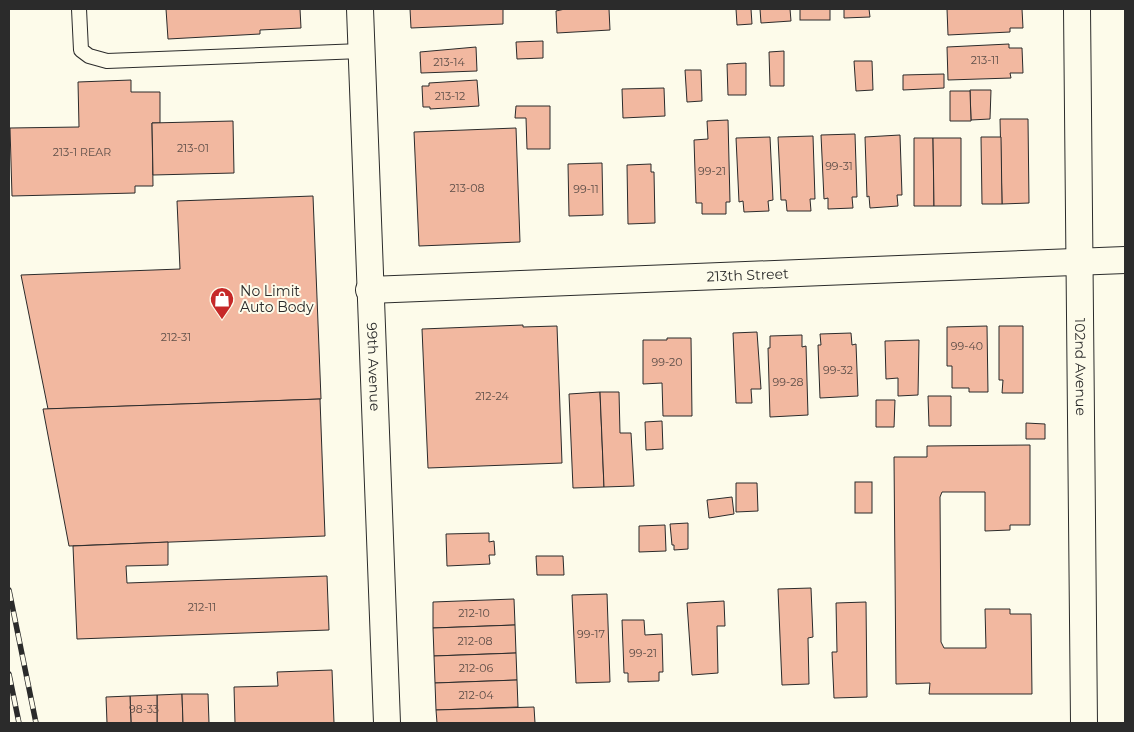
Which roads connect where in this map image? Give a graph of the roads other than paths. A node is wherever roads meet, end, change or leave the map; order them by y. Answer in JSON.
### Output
{"nodes":[{"id":1,"x":79,"y":9,"type":"edge"},
{"id":2,"x":360,"y":9,"type":"edge"},
{"id":3,"x":1078,"y":9,"type":"edge"},
{"id":4,"x":361,"y":51,"type":"junction"},
{"id":5,"x":1125,"y":260,"type":"edge"},
{"id":6,"x":1081,"y":261,"type":"junction"},
{"id":7,"x":369,"y":290,"type":"junction"},
{"id":8,"x":387,"y":723,"type":"edge"},
{"id":9,"x":1084,"y":723,"type":"edge"}],
"edges":[{"from":1,"to":4,"type":"lane"},
{"from":2,"to":4,"type":"street","name":"99th Avenue"},
{"from":3,"to":6,"type":"street","name":"102nd Avenue"},
{"from":4,"to":7,"type":"street","name":"99th Avenue"},
{"from":5,"to":6,"type":"street","name":"213th Street"},
{"from":6,"to":7,"type":"street","name":"213th Street"},
{"from":6,"to":9,"type":"street","name":"102nd Avenue"},
{"from":7,"to":8,"type":"street","name":"99th Avenue"}]}
